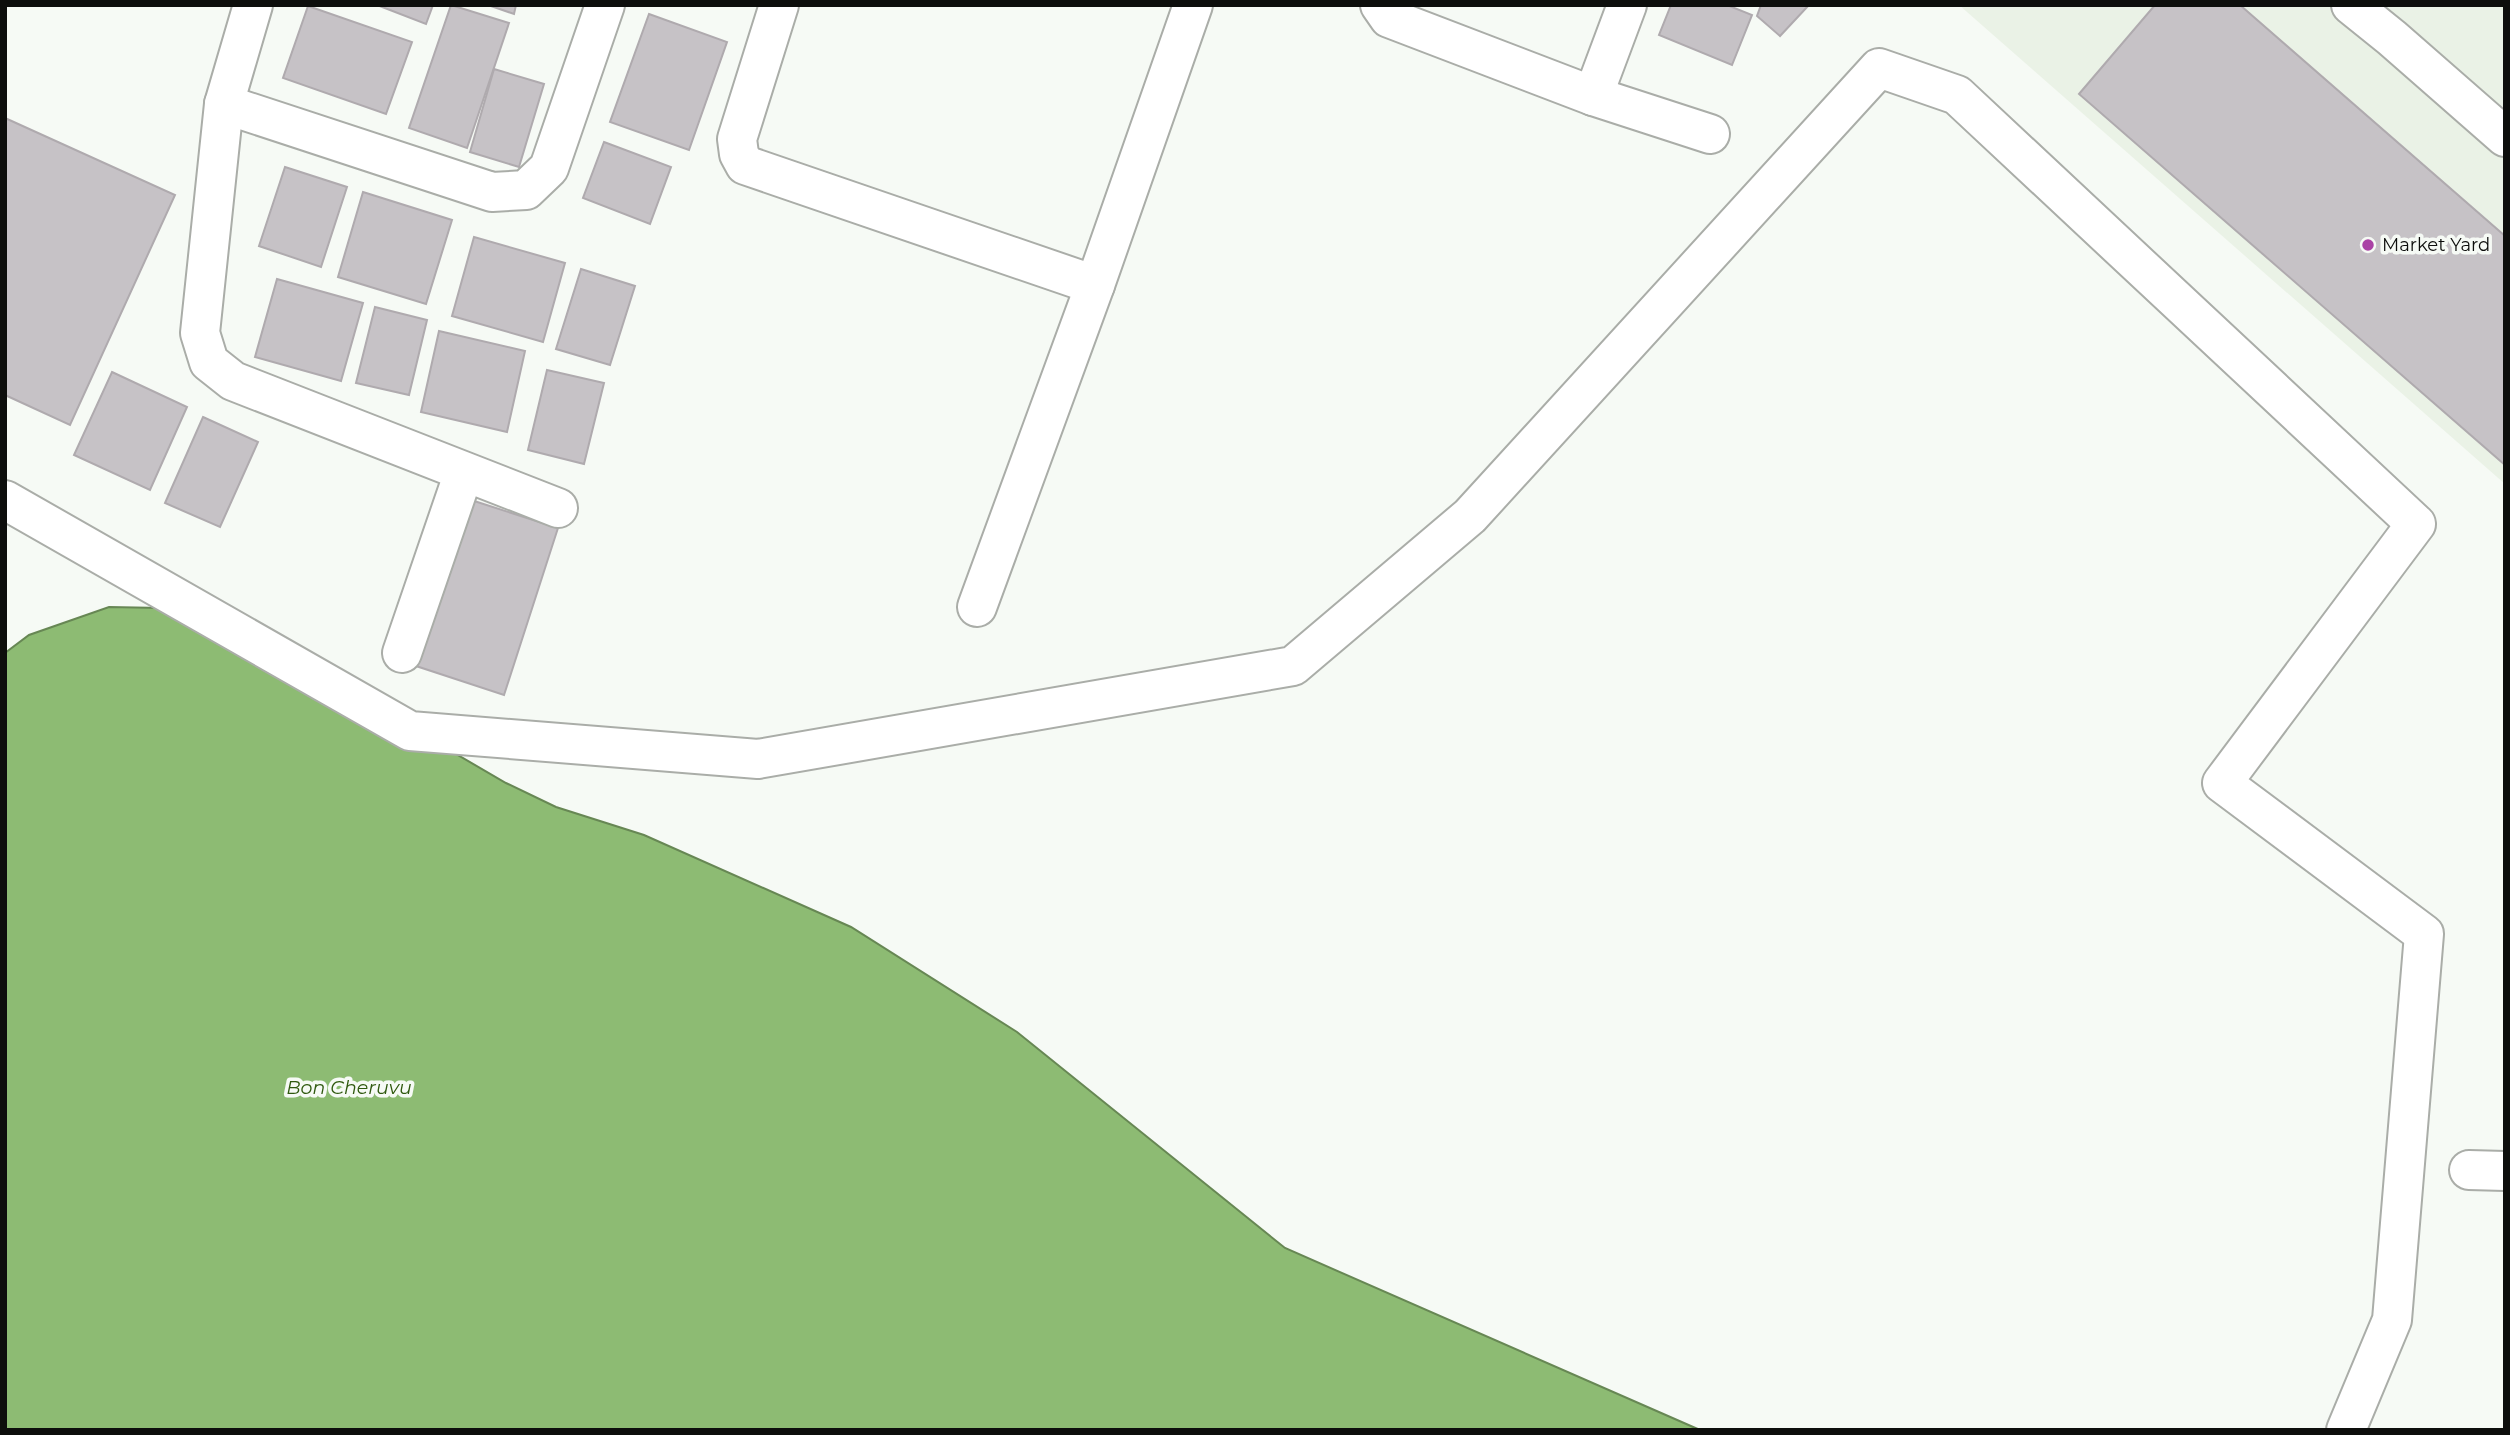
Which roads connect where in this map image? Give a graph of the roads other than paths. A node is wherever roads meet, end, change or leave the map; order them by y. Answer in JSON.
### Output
{"nodes":[{"id":1,"x":253,"y":5,"type":"edge"},
{"id":2,"x":605,"y":5,"type":"edge"},
{"id":3,"x":779,"y":5,"type":"edge"},
{"id":4,"x":1194,"y":5,"type":"edge"},
{"id":5,"x":1380,"y":5,"type":"edge"},
{"id":6,"x":1627,"y":5,"type":"edge"},
{"id":7,"x":2351,"y":5,"type":"edge"},
{"id":8,"x":1593,"y":96,"type":"junction"},
{"id":9,"x":224,"y":104,"type":"junction"},
{"id":10,"x":1710,"y":134,"type":"dead end"},
{"id":11,"x":2505,"y":137,"type":"edge"},
{"id":12,"x":1095,"y":285,"type":"junction"},
{"id":13,"x":464,"y":472,"type":"junction"},
{"id":14,"x":5,"y":500,"type":"edge"},
{"id":15,"x":558,"y":508,"type":"dead end"},
{"id":16,"x":977,"y":607,"type":"dead end"},
{"id":17,"x":402,"y":653,"type":"dead end"},
{"id":18,"x":2346,"y":1430,"type":"edge"}],
"edges":[{"from":1,"to":9,"type":"street"},
{"from":2,"to":9,"type":"street"},
{"from":3,"to":12,"type":"street"},
{"from":4,"to":12,"type":"street"},
{"from":5,"to":8,"type":"street"},
{"from":6,"to":8,"type":"street"},
{"from":7,"to":11,"type":"street"},
{"from":8,"to":10,"type":"street"},
{"from":9,"to":13,"type":"street"},
{"from":12,"to":16,"type":"street"},
{"from":13,"to":15,"type":"street"},
{"from":13,"to":17,"type":"street"},
{"from":14,"to":18,"type":"street"}]}
